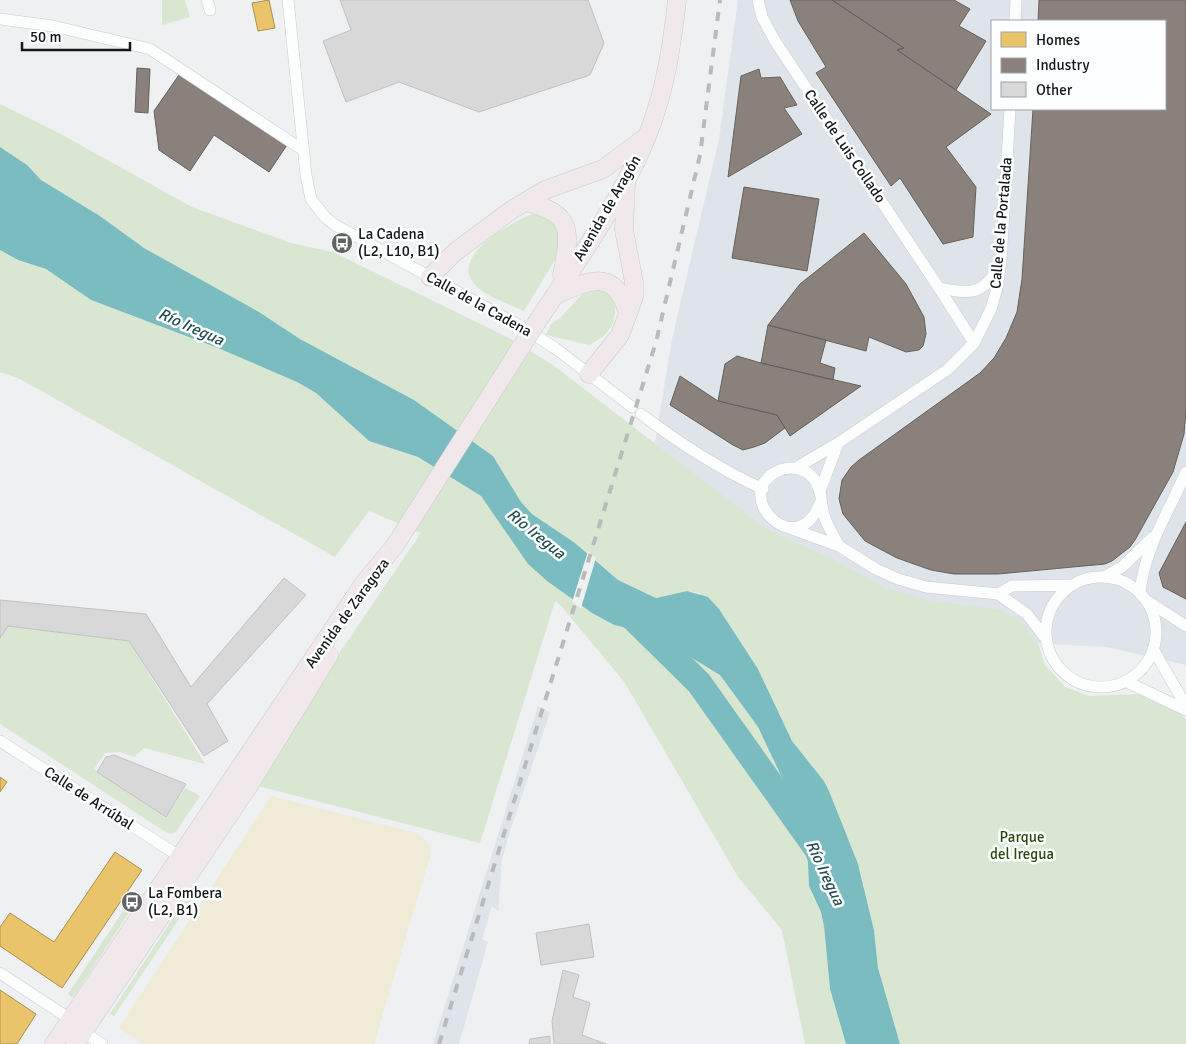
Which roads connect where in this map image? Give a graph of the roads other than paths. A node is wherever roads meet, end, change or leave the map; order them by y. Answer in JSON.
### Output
{"nodes":[{"id":1,"x":288,"y":0,"type":"edge"},
{"id":2,"x":677,"y":0,"type":"edge"},
{"id":3,"x":758,"y":0,"type":"edge"},
{"id":4,"x":1016,"y":0,"type":"edge"},
{"id":5,"x":0,"y":19,"type":"edge"},
{"id":6,"x":1015,"y":20,"type":"edge"},
{"id":7,"x":1010,"y":110,"type":"edge"},
{"id":8,"x":647,"y":135,"type":"junction"},
{"id":9,"x":303,"y":150,"type":"junction"},
{"id":10,"x":627,"y":178,"type":"junction"},
{"id":11,"x":526,"y":202,"type":"junction"},
{"id":12,"x":1001,"y":261,"type":"junction"},
{"id":13,"x":430,"y":277,"type":"junction"},
{"id":14,"x":940,"y":288,"type":"junction"},
{"id":15,"x":558,"y":290,"type":"junction"},
{"id":16,"x":628,"y":314,"type":"junction"},
{"id":17,"x":974,"y":343,"type":"junction"},
{"id":18,"x":589,"y":374,"type":"junction"},
{"id":19,"x":838,"y":443,"type":"junction"},
{"id":20,"x":796,"y":468,"type":"junction"},
{"id":21,"x":1186,"y":472,"type":"edge"},
{"id":22,"x":763,"y":489,"type":"junction"},
{"id":23,"x":820,"y":497,"type":"junction"},
{"id":24,"x":787,"y":527,"type":"junction"},
{"id":25,"x":1154,"y":536,"type":"junction"},
{"id":26,"x":839,"y":546,"type":"junction"},
{"id":27,"x":394,"y":547,"type":"junction"},
{"id":28,"x":1104,"y":576,"type":"junction"},
{"id":29,"x":1072,"y":584,"type":"junction"},
{"id":30,"x":998,"y":594,"type":"junction"},
{"id":31,"x":1143,"y":597,"type":"junction"},
{"id":32,"x":1186,"y":626,"type":"edge"},
{"id":33,"x":1046,"y":639,"type":"junction"},
{"id":34,"x":1153,"y":649,"type":"junction"},
{"id":35,"x":1125,"y":681,"type":"junction"},
{"id":36,"x":1186,"y":706,"type":"edge"},
{"id":37,"x":1186,"y":710,"type":"edge"},
{"id":38,"x":0,"y":740,"type":"edge"},
{"id":39,"x":179,"y":856,"type":"junction"},
{"id":40,"x":0,"y":973,"type":"edge"},
{"id":41,"x":70,"y":1019,"type":"junction"},
{"id":42,"x":79,"y":1038,"type":"edge"},
{"id":43,"x":54,"y":1044,"type":"edge"},
{"id":44,"x":102,"y":1044,"type":"edge"}],
"edges":[{"from":1,"to":9,"type":"street","name":"Calle de la Cadena"},
{"from":2,"to":8,"type":"main road","name":"Avenida de Aragón"},
{"from":3,"to":14,"type":"street","name":"Calle de Luis Collado"},
{"from":4,"to":6,"type":"street"},
{"from":5,"to":9,"type":"street"},
{"from":7,"to":12,"type":"street","name":"Calle de la Portalada"},
{"from":8,"to":10,"type":"main road","name":"Avenida de Aragón"},
{"from":8,"to":11,"type":"main road"},
{"from":9,"to":13,"type":"street","name":"Calle de la Cadena"},
{"from":10,"to":15,"type":"main road","name":"Avenida de Aragón"},
{"from":10,"to":16,"type":"main road"},
{"from":11,"to":13,"type":"main road"},
{"from":11,"to":15,"type":"main road"},
{"from":12,"to":14,"type":"street"},
{"from":12,"to":17,"type":"street","name":"Calle de la Portalada"},
{"from":13,"to":18,"type":"street","name":"Calle de la Cadena"},
{"from":14,"to":17,"type":"street","name":"Calle de Luis Collado"},
{"from":15,"to":16,"type":"main road"},
{"from":15,"to":27,"type":"main road","name":"Avenida de Aragón","bridge":true},
{"from":16,"to":18,"type":"main road"},
{"from":17,"to":19,"type":"street","name":"Calle de la Portalada"},
{"from":18,"to":22,"type":"street","name":"Calle de la Cadena"},
{"from":19,"to":20,"type":"street","name":"Calle de la Portalada"},
{"from":19,"to":23,"type":"street"},
{"from":20,"to":22,"type":"street"},
{"from":20,"to":23,"type":"street"},
{"from":21,"to":25,"type":"street"},
{"from":22,"to":24,"type":"street"},
{"from":23,"to":24,"type":"street"},
{"from":23,"to":26,"type":"street"},
{"from":24,"to":26,"type":"street"},
{"from":25,"to":28,"type":"street"},
{"from":25,"to":31,"type":"street"},
{"from":26,"to":30,"type":"street"},
{"from":27,"to":39,"type":"main road","name":"Avenida de Zaragoza"},
{"from":27,"to":42,"type":"main road","name":"Avenida de Zaragoza"},
{"from":28,"to":29,"type":"street"},
{"from":28,"to":31,"type":"street"},
{"from":29,"to":30,"type":"street"},
{"from":29,"to":33,"type":"street"},
{"from":30,"to":33,"type":"street"},
{"from":31,"to":32,"type":"street"},
{"from":31,"to":34,"type":"street"},
{"from":33,"to":35,"type":"street"},
{"from":34,"to":35,"type":"street"},
{"from":34,"to":36,"type":"street"},
{"from":35,"to":37,"type":"street"},
{"from":38,"to":39,"type":"street","name":"Calle de Arrúbal"},
{"from":39,"to":41,"type":"main road","name":"Avenida de Zaragoza"},
{"from":40,"to":41,"type":"street"},
{"from":41,"to":43,"type":"main road","name":"Avenida de Zaragoza"},
{"from":42,"to":44,"type":"street"}]}
